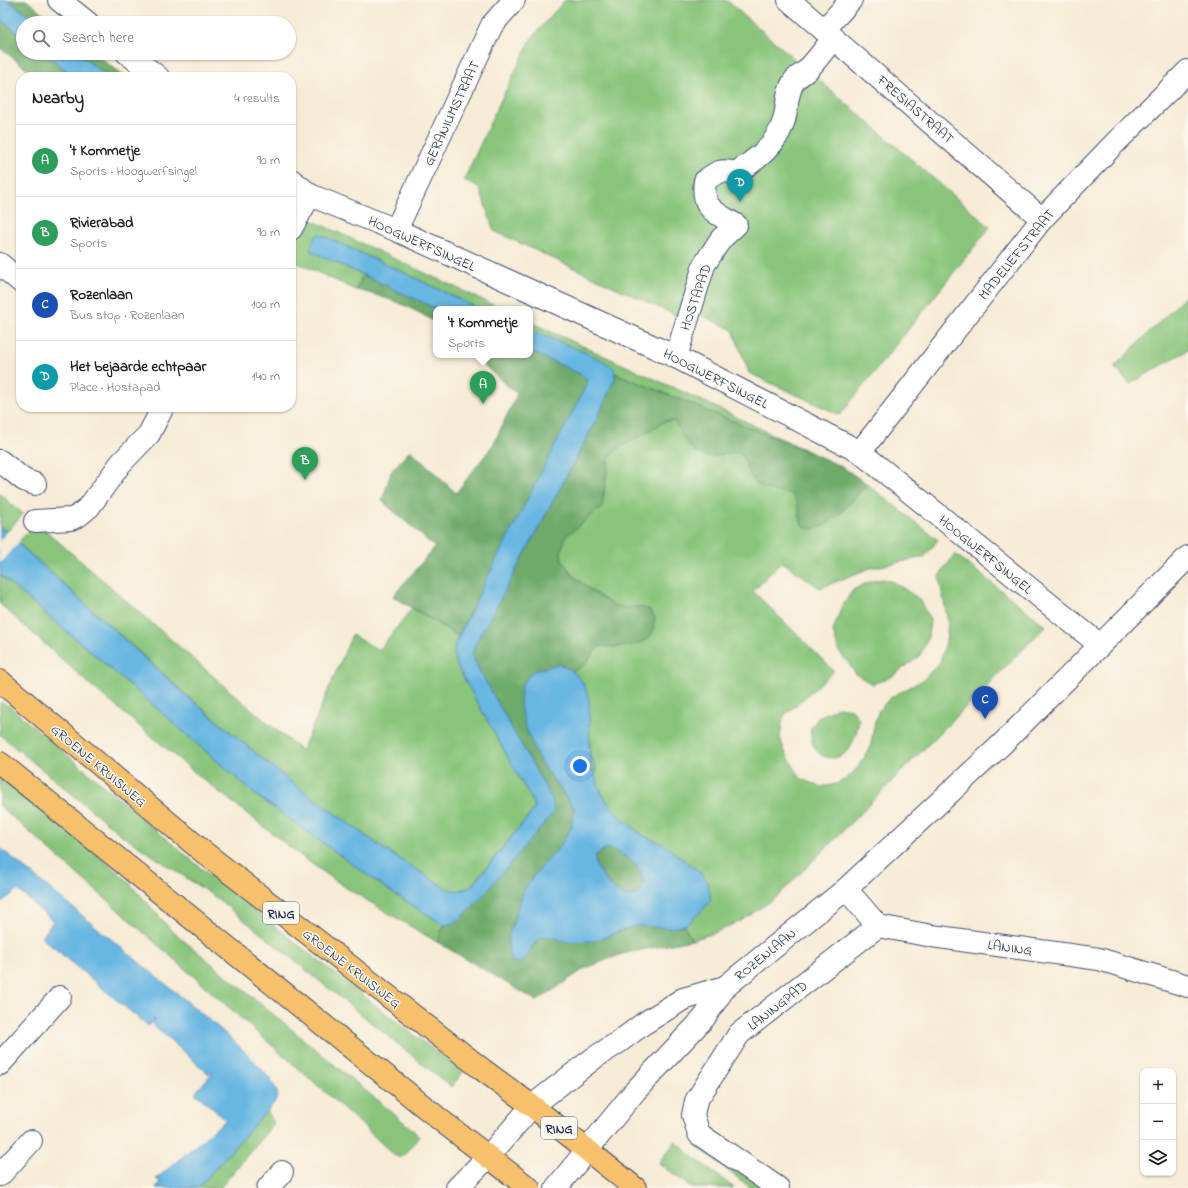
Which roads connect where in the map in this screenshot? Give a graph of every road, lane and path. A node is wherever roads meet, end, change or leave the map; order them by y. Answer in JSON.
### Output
{"nodes":[{"id":1,"x":59,"y":0,"type":"edge"},
{"id":2,"x":514,"y":0,"type":"edge"},
{"id":3,"x":789,"y":0,"type":"edge"},
{"id":4,"x":851,"y":0,"type":"edge"},
{"id":5,"x":79,"y":16,"type":"edge"},
{"id":6,"x":829,"y":34,"type":"junction"},
{"id":7,"x":136,"y":60,"type":"edge"},
{"id":8,"x":1188,"y":71,"type":"edge"},
{"id":9,"x":152,"y":72,"type":"edge"},
{"id":10,"x":296,"y":184,"type":"edge"},
{"id":11,"x":310,"y":195,"type":"junction"},
{"id":12,"x":1042,"y":219,"type":"junction"},
{"id":13,"x":296,"y":220,"type":"edge"},
{"id":14,"x":396,"y":230,"type":"junction"},
{"id":15,"x":0,"y":264,"type":"edge"},
{"id":16,"x":16,"y":278,"type":"edge"},
{"id":17,"x":676,"y":357,"type":"junction"},
{"id":18,"x":166,"y":412,"type":"edge"},
{"id":19,"x":860,"y":452,"type":"junction"},
{"id":20,"x":0,"y":461,"type":"edge"},
{"id":21,"x":35,"y":484,"type":"dead end"},
{"id":22,"x":35,"y":521,"type":"dead end"},
{"id":23,"x":1188,"y":557,"type":"edge"},
{"id":24,"x":1100,"y":645,"type":"junction"},
{"id":25,"x":0,"y":681,"type":"edge"},
{"id":26,"x":0,"y":763,"type":"edge"},
{"id":27,"x":846,"y":889,"type":"junction"},
{"id":28,"x":878,"y":926,"type":"junction"},
{"id":29,"x":1188,"y":986,"type":"edge"},
{"id":30,"x":725,"y":987,"type":"junction"},
{"id":31,"x":60,"y":997,"type":"dead end"},
{"id":32,"x":0,"y":1064,"type":"edge"},
{"id":33,"x":532,"y":1106,"type":"junction"},
{"id":34,"x":31,"y":1141,"type":"dead end"},
{"id":35,"x":587,"y":1150,"type":"junction"},
{"id":36,"x":488,"y":1157,"type":"junction"},
{"id":37,"x":0,"y":1175,"type":"edge"},
{"id":38,"x":457,"y":1188,"type":"edge"},
{"id":39,"x":529,"y":1188,"type":"edge"},
{"id":40,"x":556,"y":1188,"type":"edge"},
{"id":41,"x":635,"y":1188,"type":"edge"},
{"id":42,"x":778,"y":1188,"type":"edge"}],
"edges":[{"from":1,"to":5,"type":"street"},
{"from":2,"to":14,"type":"street","name":"GERANIUMSTRAAT"},
{"from":3,"to":6,"type":"street","name":"FRESIASTRAAT"},
{"from":4,"to":6,"type":"street"},
{"from":6,"to":12,"type":"street","name":"FRESIASTRAAT"},
{"from":6,"to":17,"type":"street","name":"HOSTAPAD"},
{"from":7,"to":9,"type":"street"},
{"from":8,"to":12,"type":"street","name":"MADELIEFSTRAAT"},
{"from":10,"to":11,"type":"street","name":"HOOGWERFSINGEL"},
{"from":11,"to":13,"type":"street"},
{"from":11,"to":14,"type":"street","name":"HOOGWERFSINGEL"},
{"from":12,"to":19,"type":"street","name":"MADELIEFSTRAAT"},
{"from":14,"to":17,"type":"street","name":"HOOGWERFSINGEL"},
{"from":15,"to":16,"type":"street"},
{"from":17,"to":19,"type":"street","name":"HOOGWERFSINGEL"},
{"from":18,"to":22,"type":"street"},
{"from":19,"to":24,"type":"street","name":"HOOGWERFSINGEL"},
{"from":20,"to":21,"type":"street"},
{"from":23,"to":24,"type":"street","name":"ROZENLAAN"},
{"from":24,"to":27,"type":"street","name":"ROZENLAAN"},
{"from":25,"to":33,"type":"main road","name":"GROENE KRUISWEG","number":"RING"},
{"from":26,"to":36,"type":"main road"},
{"from":27,"to":28,"type":"street"},
{"from":27,"to":30,"type":"street","name":"ROZENLAAN"},
{"from":28,"to":29,"type":"street","name":"LANING"},
{"from":28,"to":42,"type":"street","name":"LANINGPAD"},
{"from":30,"to":33,"type":"street","name":"ROZENLAAN"},
{"from":30,"to":35,"type":"street","name":"ROZENLAAN"},
{"from":31,"to":32,"type":"street"},
{"from":33,"to":35,"type":"main road","name":"GROENE KRUISWEG","number":"RING"},
{"from":33,"to":36,"type":"street","name":"ROZENLAAN"},
{"from":34,"to":37,"type":"street"},
{"from":35,"to":40,"type":"street","name":"ROZENLAAN"},
{"from":35,"to":41,"type":"main road","name":"GROENE KRUISWEG","number":"RING"},
{"from":36,"to":38,"type":"street","name":"ROZENLAAN"},
{"from":36,"to":39,"type":"main road"}]}
